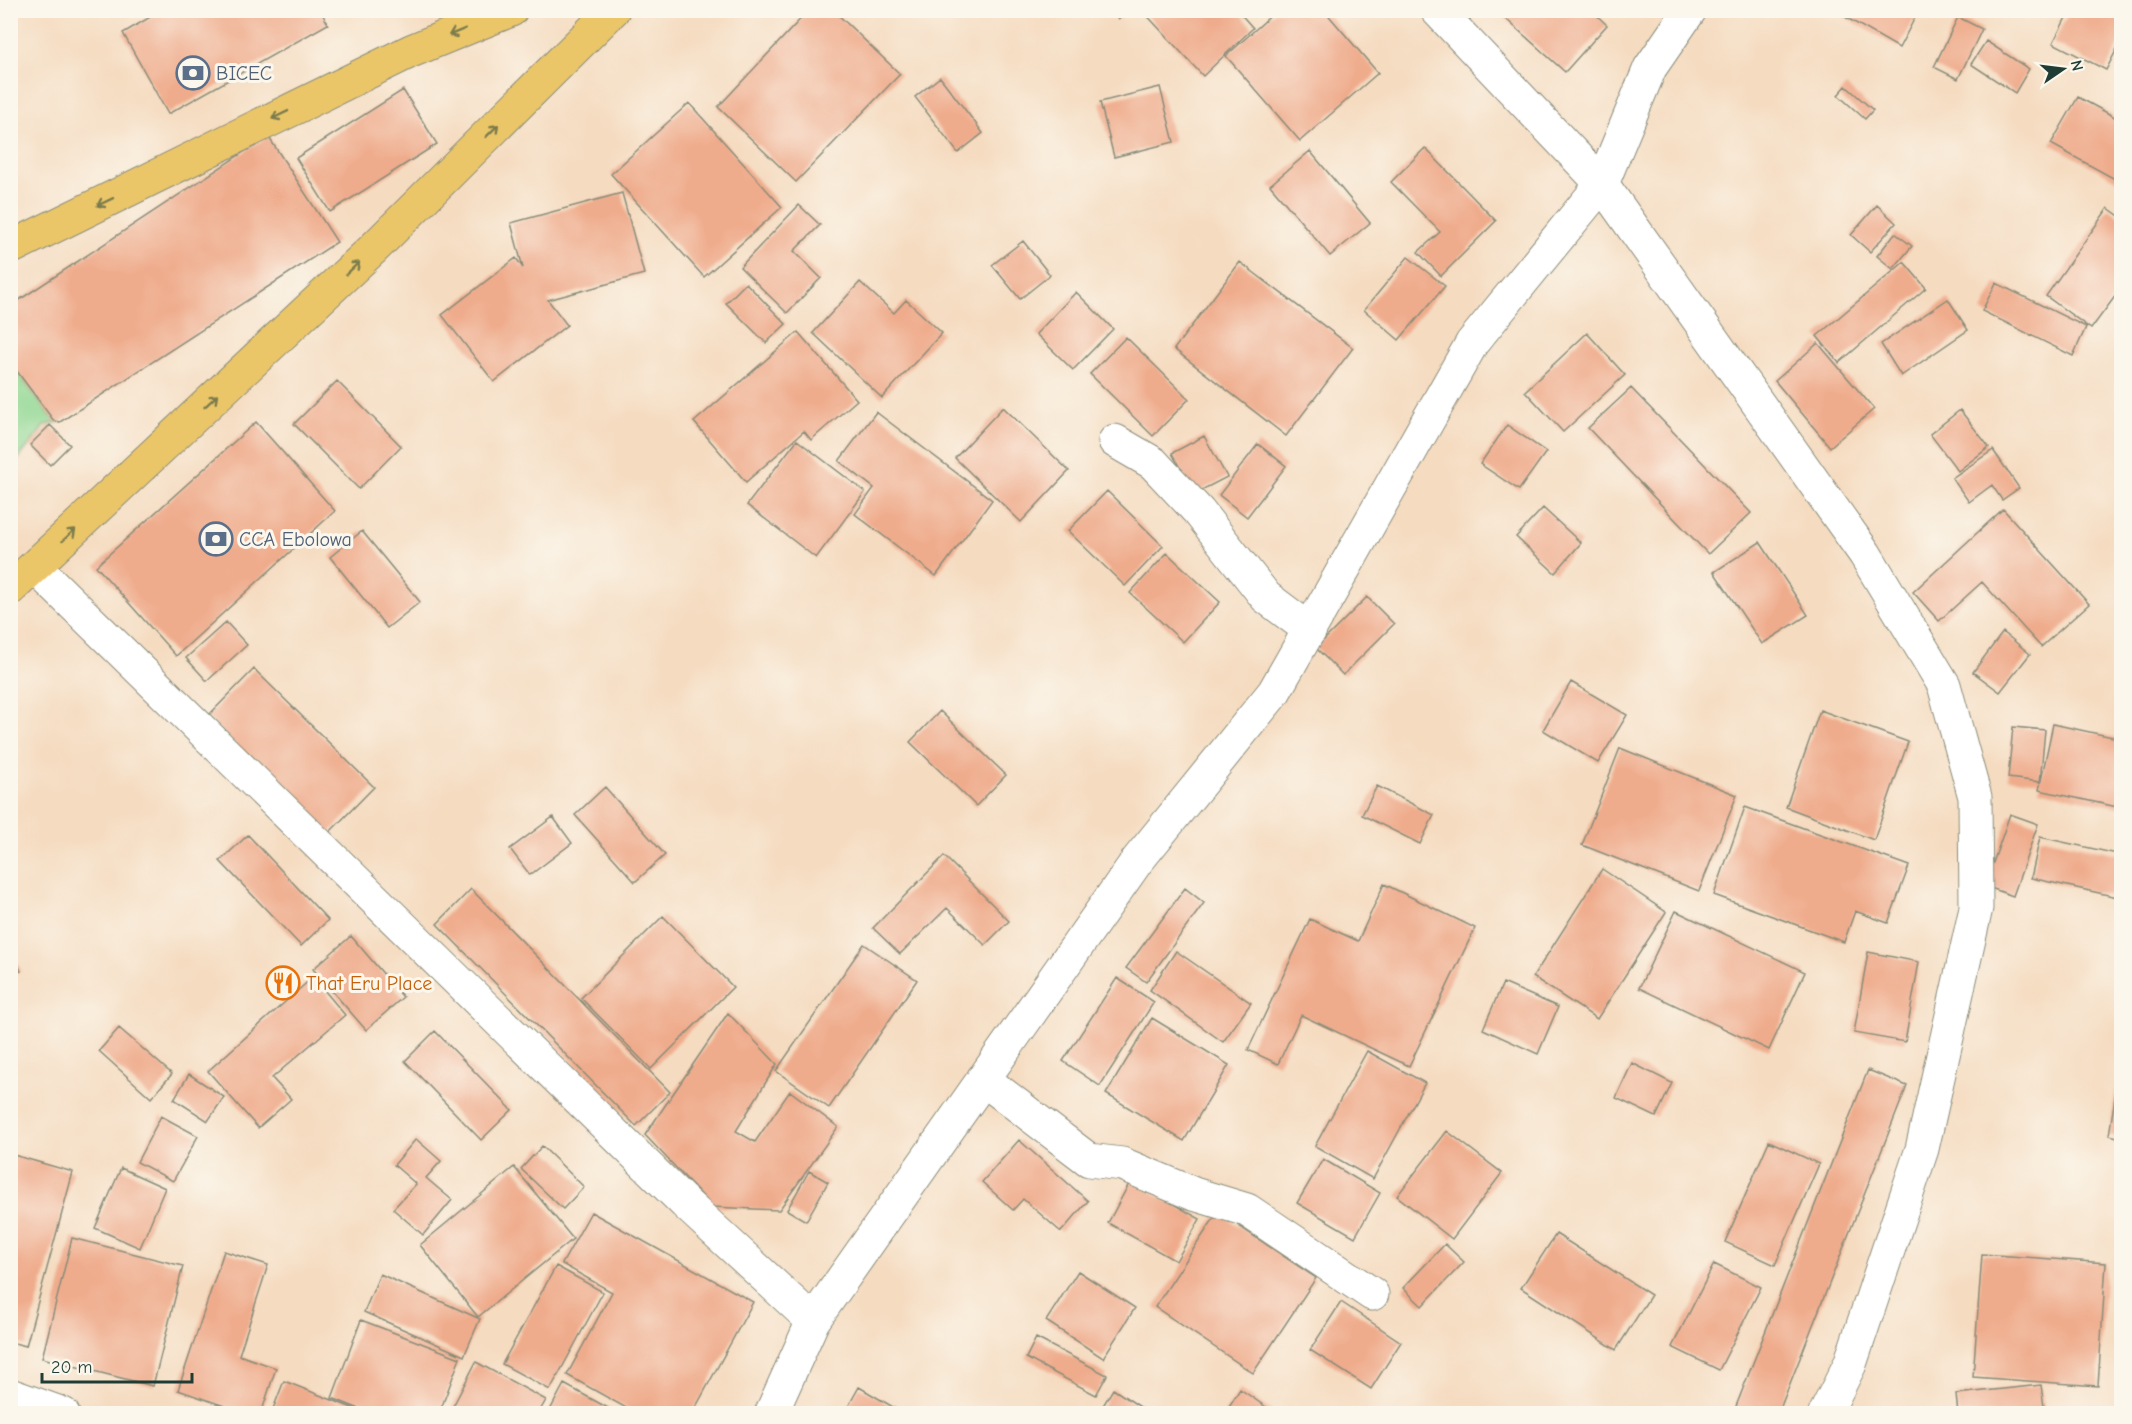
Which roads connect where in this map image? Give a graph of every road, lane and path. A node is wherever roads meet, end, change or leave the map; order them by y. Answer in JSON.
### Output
{"nodes":[{"id":1,"x":511,"y":10,"type":"edge"},
{"id":2,"x":613,"y":10,"type":"edge"},
{"id":3,"x":1437,"y":10,"type":"edge"},
{"id":4,"x":1690,"y":10,"type":"edge"},
{"id":5,"x":1602,"y":184,"type":"junction"},
{"id":6,"x":10,"y":248,"type":"edge"},
{"id":7,"x":1115,"y":441,"type":"dead end"},
{"id":8,"x":35,"y":567,"type":"junction"},
{"id":9,"x":10,"y":589,"type":"edge"},
{"id":10,"x":1310,"y":630,"type":"junction"},
{"id":11,"x":983,"y":1079,"type":"junction"},
{"id":12,"x":1372,"y":1294,"type":"dead end"},
{"id":13,"x":813,"y":1321,"type":"junction"},
{"id":14,"x":10,"y":1395,"type":"edge"},
{"id":15,"x":63,"y":1413,"type":"edge"},
{"id":16,"x":771,"y":1413,"type":"edge"},
{"id":17,"x":1825,"y":1413,"type":"edge"}],
"edges":[{"from":1,"to":6,"type":"main road","one_way":true},
{"from":8,"to":2,"type":"main road","one_way":true},
{"from":3,"to":5,"type":"street"},
{"from":4,"to":5,"type":"street"},
{"from":5,"to":10,"type":"street"},
{"from":5,"to":17,"type":"street"},
{"from":7,"to":10,"type":"street"},
{"from":8,"to":9,"type":"main road"},
{"from":8,"to":13,"type":"street"},
{"from":10,"to":11,"type":"street"},
{"from":11,"to":12,"type":"street"},
{"from":11,"to":13,"type":"street"},
{"from":13,"to":16,"type":"street"},
{"from":14,"to":15,"type":"street"}]}
